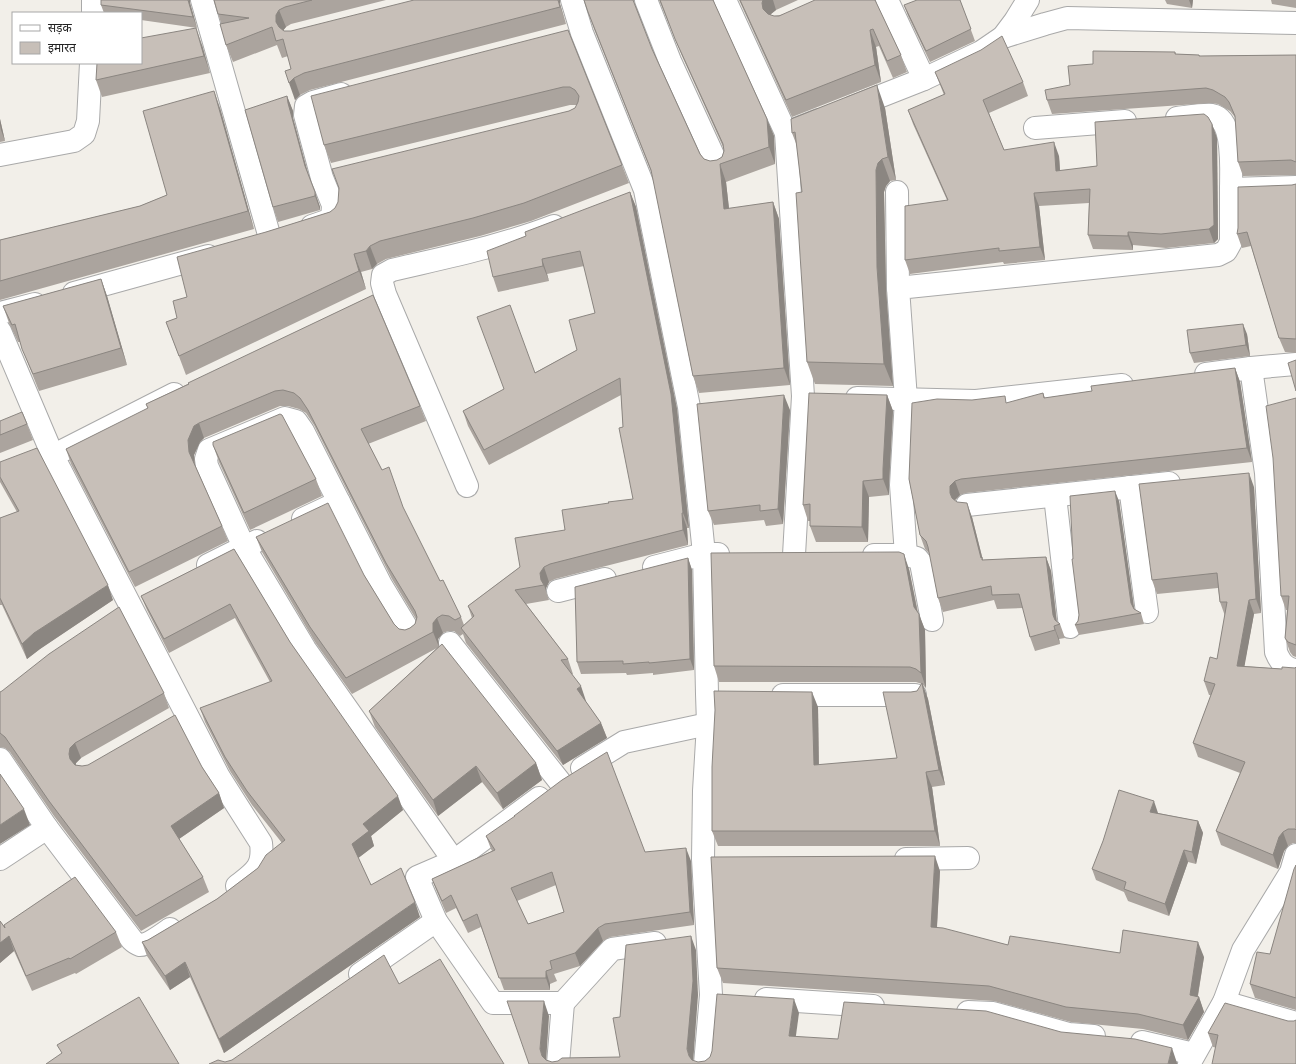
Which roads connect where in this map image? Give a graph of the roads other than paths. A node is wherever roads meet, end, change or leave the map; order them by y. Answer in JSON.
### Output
{"nodes":[{"id":1,"x":94,"y":0,"type":"edge"},
{"id":2,"x":202,"y":0,"type":"edge"},
{"id":3,"x":572,"y":0,"type":"edge"},
{"id":4,"x":646,"y":0,"type":"edge"},
{"id":5,"x":725,"y":0,"type":"edge"},
{"id":6,"x":887,"y":0,"type":"edge"},
{"id":7,"x":1028,"y":0,"type":"edge"},
{"id":8,"x":93,"y":12,"type":"edge"},
{"id":9,"x":1296,"y":23,"type":"edge"},
{"id":10,"x":582,"y":33,"type":"junction"},
{"id":11,"x":1002,"y":38,"type":"junction"},
{"id":12,"x":559,"y":39,"type":"edge"},
{"id":13,"x":91,"y":64,"type":"edge"},
{"id":14,"x":924,"y":79,"type":"junction"},
{"id":15,"x":359,"y":90,"type":"edge"},
{"id":16,"x":1035,"y":128,"type":"dead end"},
{"id":17,"x":786,"y":133,"type":"junction"},
{"id":18,"x":0,"y":154,"type":"edge"},
{"id":19,"x":718,"y":166,"type":"edge"},
{"id":20,"x":345,"y":173,"type":"edge"},
{"id":21,"x":322,"y":178,"type":"junction"},
{"id":22,"x":1296,"y":187,"type":"edge"},
{"id":23,"x":1231,"y":189,"type":"junction"},
{"id":24,"x":897,"y":192,"type":"dead end"},
{"id":25,"x":572,"y":219,"type":"edge"},
{"id":26,"x":224,"y":251,"type":"edge"},
{"id":27,"x":898,"y":288,"type":"junction"},
{"id":28,"x":0,"y":313,"type":"edge"},
{"id":29,"x":0,"y":331,"type":"edge"},
{"id":30,"x":1296,"y":364,"type":"edge"},
{"id":31,"x":1251,"y":368,"type":"junction"},
{"id":32,"x":1186,"y":377,"type":"edge"},
{"id":33,"x":1140,"y":383,"type":"edge"},
{"id":34,"x":194,"y":384,"type":"edge"},
{"id":35,"x":819,"y":397,"type":"junction"},
{"id":36,"x":780,"y":398,"type":"edge"},
{"id":37,"x":906,"y":399,"type":"junction"},
{"id":38,"x":712,"y":404,"type":"edge"},
{"id":39,"x":689,"y":406,"type":"junction"},
{"id":40,"x":51,"y":452,"type":"junction"},
{"id":41,"x":28,"y":455,"type":"edge"},
{"id":42,"x":1266,"y":473,"type":"junction"},
{"id":43,"x":1243,"y":475,"type":"edge"},
{"id":44,"x":1190,"y":481,"type":"edge"},
{"id":45,"x":468,"y":486,"type":"dead end"},
{"id":46,"x":1130,"y":487,"type":"junction"},
{"id":47,"x":1055,"y":496,"type":"junction"},
{"id":48,"x":339,"y":502,"type":"junction"},
{"id":49,"x":967,"y":505,"type":"edge"},
{"id":50,"x":244,"y":547,"type":"junction"},
{"id":51,"x":704,"y":554,"type":"junction"},
{"id":52,"x":741,"y":554,"type":"edge"},
{"id":53,"x":771,"y":555,"type":"edge"},
{"id":54,"x":794,"y":555,"type":"junction"},
{"id":55,"x":816,"y":555,"type":"edge"},
{"id":56,"x":854,"y":555,"type":"edge"},
{"id":57,"x":906,"y":555,"type":"junction"},
{"id":58,"x":194,"y":572,"type":"edge"},
{"id":59,"x":558,"y":591,"type":"dead end"},
{"id":60,"x":137,"y":601,"type":"junction"},
{"id":61,"x":1147,"y":612,"type":"dead end"},
{"id":62,"x":111,"y":617,"type":"edge"},
{"id":63,"x":932,"y":620,"type":"dead end"},
{"id":64,"x":1070,"y":627,"type":"dead end"},
{"id":65,"x":410,"y":633,"type":"edge"},
{"id":66,"x":450,"y":643,"type":"dead end"},
{"id":67,"x":1296,"y":670,"type":"edge"},
{"id":68,"x":707,"y":694,"type":"junction"},
{"id":69,"x":730,"y":694,"type":"edge"},
{"id":70,"x":761,"y":694,"type":"edge"},
{"id":71,"x":916,"y":695,"type":"edge"},
{"id":72,"x":186,"y":713,"type":"junction"},
{"id":73,"x":166,"y":724,"type":"edge"},
{"id":74,"x":708,"y":724,"type":"junction"},
{"id":75,"x":0,"y":759,"type":"edge"},
{"id":76,"x":560,"y":782,"type":"junction"},
{"id":77,"x":47,"y":828,"type":"junction"},
{"id":78,"x":1296,"y":855,"type":"edge"},
{"id":79,"x":968,"y":858,"type":"dead end"},
{"id":80,"x":0,"y":859,"type":"edge"},
{"id":81,"x":703,"y":859,"type":"junction"},
{"id":82,"x":726,"y":859,"type":"edge"},
{"id":83,"x":890,"y":859,"type":"edge"},
{"id":84,"x":454,"y":861,"type":"junction"},
{"id":85,"x":221,"y":898,"type":"edge"},
{"id":86,"x":188,"y":919,"type":"edge"},
{"id":87,"x":436,"y":921,"type":"junction"},
{"id":88,"x":691,"y":939,"type":"junction"},
{"id":89,"x":345,"y":985,"type":"edge"},
{"id":90,"x":710,"y":995,"type":"junction"},
{"id":91,"x":1224,"y":1002,"type":"junction"},
{"id":92,"x":563,"y":1003,"type":"junction"},
{"id":93,"x":891,"y":1007,"type":"edge"},
{"id":94,"x":946,"y":1010,"type":"edge"},
{"id":95,"x":1296,"y":1023,"type":"edge"},
{"id":96,"x":1191,"y":1059,"type":"edge"},
{"id":97,"x":558,"y":1064,"type":"edge"},
{"id":98,"x":705,"y":1064,"type":"edge"}],
"edges":[{"from":1,"to":8,"type":"street"},
{"from":2,"to":21,"type":"street"},
{"from":3,"to":10,"type":"street"},
{"from":4,"to":19,"type":"street"},
{"from":5,"to":17,"type":"street"},
{"from":6,"to":14,"type":"street"},
{"from":7,"to":11,"type":"street"},
{"from":9,"to":11,"type":"street"},
{"from":10,"to":12,"type":"street"},
{"from":10,"to":39,"type":"street"},
{"from":11,"to":14,"type":"street"},
{"from":13,"to":18,"type":"street"},
{"from":14,"to":17,"type":"street"},
{"from":15,"to":21,"type":"street"},
{"from":16,"to":23,"type":"street"},
{"from":17,"to":35,"type":"street"},
{"from":20,"to":21,"type":"street"},
{"from":22,"to":23,"type":"street"},
{"from":23,"to":27,"type":"street"},
{"from":24,"to":27,"type":"street"},
{"from":25,"to":45,"type":"street"},
{"from":26,"to":28,"type":"street"},
{"from":27,"to":37,"type":"street"},
{"from":29,"to":40,"type":"street"},
{"from":30,"to":31,"type":"street"},
{"from":31,"to":32,"type":"street"},
{"from":31,"to":42,"type":"street"},
{"from":33,"to":37,"type":"street"},
{"from":34,"to":40,"type":"street"},
{"from":35,"to":36,"type":"street"},
{"from":35,"to":37,"type":"street"},
{"from":35,"to":54,"type":"street"},
{"from":37,"to":57,"type":"street"},
{"from":38,"to":39,"type":"street"},
{"from":39,"to":51,"type":"street"},
{"from":40,"to":41,"type":"street"},
{"from":40,"to":60,"type":"street"},
{"from":42,"to":43,"type":"street"},
{"from":42,"to":67,"type":"street"},
{"from":44,"to":46,"type":"street"},
{"from":46,"to":47,"type":"street"},
{"from":46,"to":61,"type":"street"},
{"from":47,"to":49,"type":"street"},
{"from":47,"to":64,"type":"street"},
{"from":48,"to":50,"type":"street"},
{"from":48,"to":50,"type":"street"},
{"from":48,"to":65,"type":"street"},
{"from":50,"to":58,"type":"street"},
{"from":50,"to":84,"type":"street"},
{"from":51,"to":52,"type":"street"},
{"from":51,"to":59,"type":"street"},
{"from":51,"to":68,"type":"street"},
{"from":53,"to":54,"type":"street"},
{"from":54,"to":55,"type":"street"},
{"from":56,"to":57,"type":"street"},
{"from":57,"to":63,"type":"street"},
{"from":60,"to":62,"type":"street"},
{"from":60,"to":72,"type":"street"},
{"from":66,"to":76,"type":"street"},
{"from":68,"to":69,"type":"street"},
{"from":68,"to":74,"type":"street"},
{"from":70,"to":71,"type":"street"},
{"from":72,"to":73,"type":"street"},
{"from":72,"to":85,"type":"street"},
{"from":74,"to":76,"type":"street"},
{"from":74,"to":81,"type":"street"},
{"from":75,"to":77,"type":"street"},
{"from":76,"to":84,"type":"street"},
{"from":77,"to":80,"type":"street"},
{"from":77,"to":86,"type":"street"},
{"from":78,"to":91,"type":"street"},
{"from":79,"to":83,"type":"street"},
{"from":81,"to":82,"type":"street"},
{"from":81,"to":88,"type":"street"},
{"from":84,"to":87,"type":"street"},
{"from":87,"to":89,"type":"street"},
{"from":87,"to":92,"type":"street"},
{"from":88,"to":90,"type":"street"},
{"from":88,"to":92,"type":"street"},
{"from":90,"to":93,"type":"street"},
{"from":90,"to":98,"type":"street"},
{"from":91,"to":95,"type":"street"},
{"from":91,"to":96,"type":"street"},
{"from":92,"to":97,"type":"street"},
{"from":94,"to":96,"type":"street"}]}
